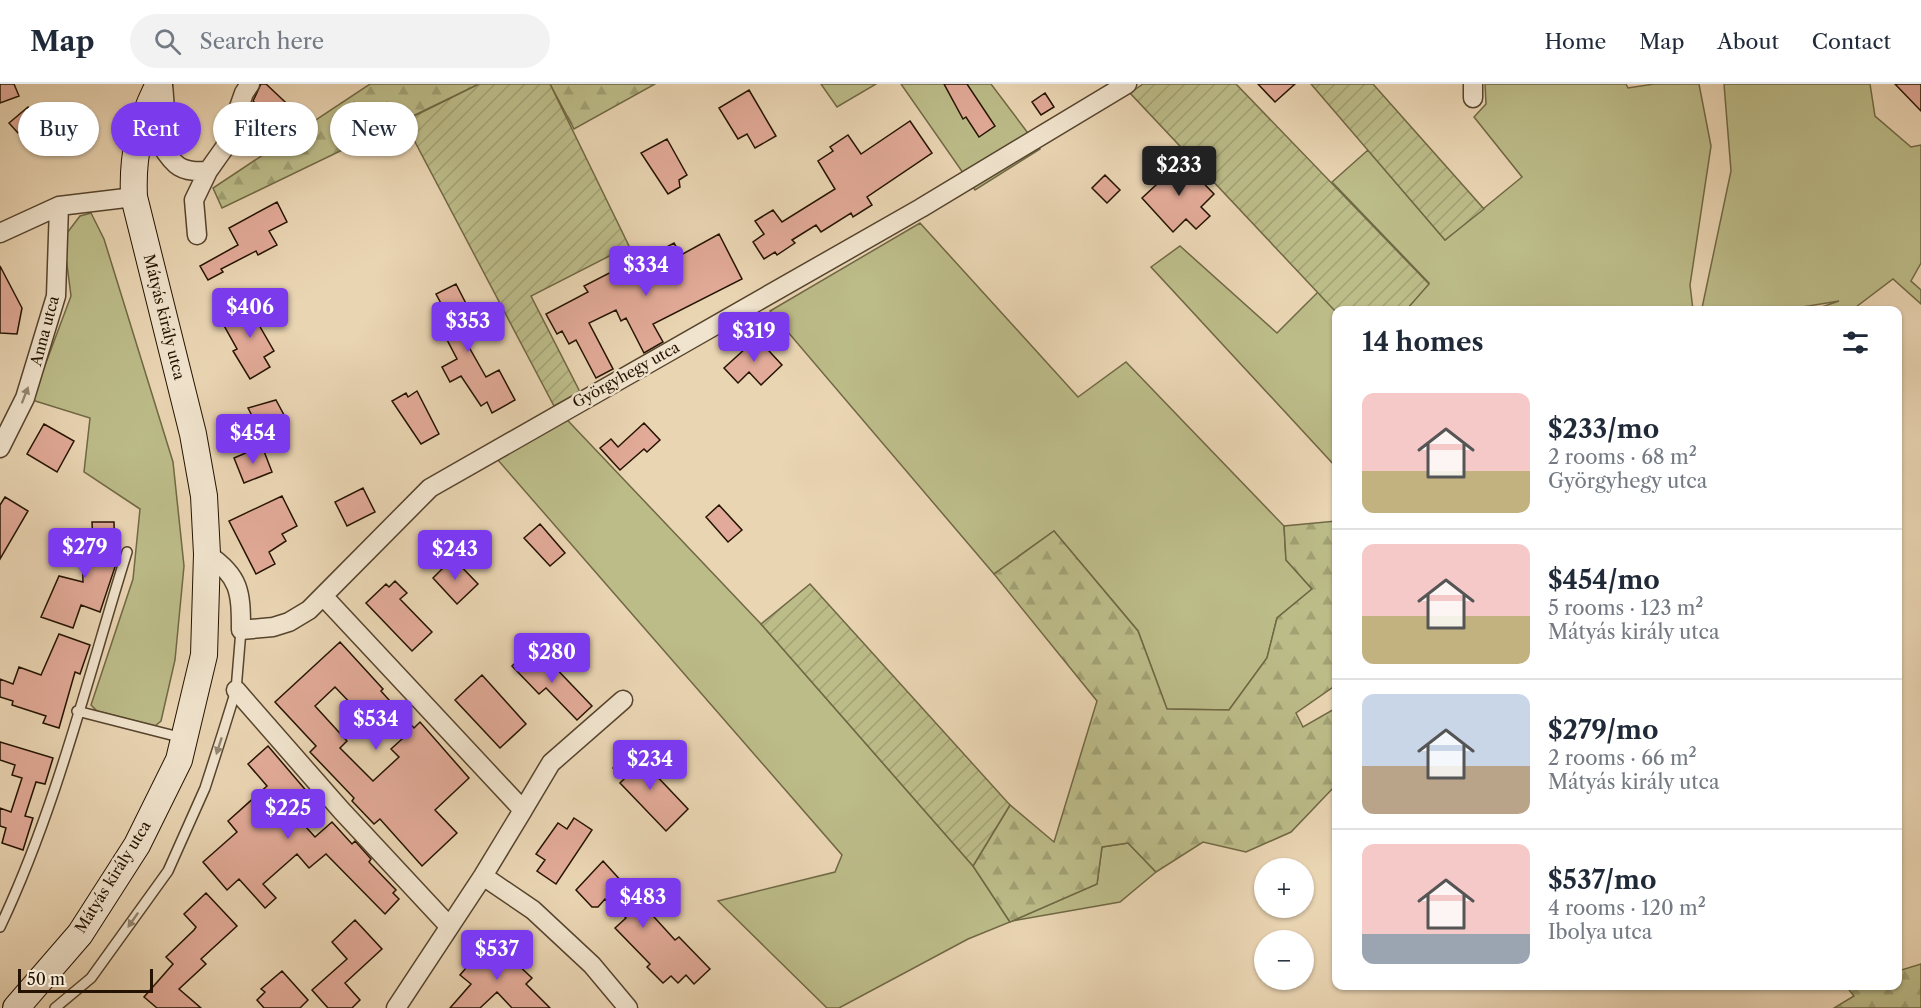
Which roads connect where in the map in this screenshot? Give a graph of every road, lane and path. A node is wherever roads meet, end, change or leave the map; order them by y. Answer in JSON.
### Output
{"nodes":[{"id":1,"x":161,"y":84,"type":"edge"},
{"id":2,"x":250,"y":84,"type":"edge"},
{"id":3,"x":1127,"y":84,"type":"edge"},
{"id":4,"x":208,"y":171,"type":"junction"},
{"id":5,"x":134,"y":196,"type":"junction"},
{"id":6,"x":59,"y":206,"type":"junction"},
{"id":7,"x":0,"y":233,"type":"edge"},
{"id":8,"x":196,"y":235,"type":"dead end"},
{"id":9,"x":0,"y":448,"type":"edge"},
{"id":10,"x":127,"y":552,"type":"dead end"},
{"id":11,"x":207,"y":554,"type":"junction"},
{"id":12,"x":324,"y":597,"type":"junction"},
{"id":13,"x":241,"y":630,"type":"junction"},
{"id":14,"x":236,"y":690,"type":"junction"},
{"id":15,"x":622,"y":700,"type":"dead end"},
{"id":16,"x":77,"y":711,"type":"junction"},
{"id":17,"x":185,"y":738,"type":"junction"},
{"id":18,"x":523,"y":810,"type":"junction"},
{"id":19,"x":483,"y":876,"type":"junction"},
{"id":20,"x":449,"y":926,"type":"junction"},
{"id":21,"x":0,"y":927,"type":"edge"},
{"id":22,"x":16,"y":1008,"type":"edge"},
{"id":23,"x":55,"y":1008,"type":"edge"},
{"id":24,"x":396,"y":1008,"type":"edge"},
{"id":25,"x":628,"y":1008,"type":"edge"}],
"edges":[{"from":1,"to":4,"type":"street"},
{"from":1,"to":5,"type":"main road","name":"Mátyás király utca"},
{"from":2,"to":4,"type":"street"},
{"from":3,"to":12,"type":"street","name":"Györgyhegy utca"},
{"from":4,"to":8,"type":"street"},
{"from":5,"to":6,"type":"street"},
{"from":5,"to":11,"type":"main road","name":"Mátyás király utca"},
{"from":6,"to":7,"type":"street"},
{"from":9,"to":6,"type":"street","name":"Anna utca","one_way":true},
{"from":10,"to":16,"type":"lane"},
{"from":11,"to":13,"type":"street"},
{"from":11,"to":17,"type":"main road","name":"Mátyás király utca"},
{"from":12,"to":13,"type":"street","name":"Györgyhegy utca"},
{"from":12,"to":18,"type":"street"},
{"from":13,"to":14,"type":"lane"},
{"from":14,"to":20,"type":"street"},
{"from":14,"to":23,"type":"lane","one_way":true},
{"from":15,"to":18,"type":"street"},
{"from":16,"to":17,"type":"lane"},
{"from":16,"to":21,"type":"lane"},
{"from":17,"to":22,"type":"main road","name":"Mátyás király utca"},
{"from":18,"to":19,"type":"street"},
{"from":19,"to":20,"type":"street"},
{"from":19,"to":25,"type":"street"},
{"from":20,"to":24,"type":"street"}]}
